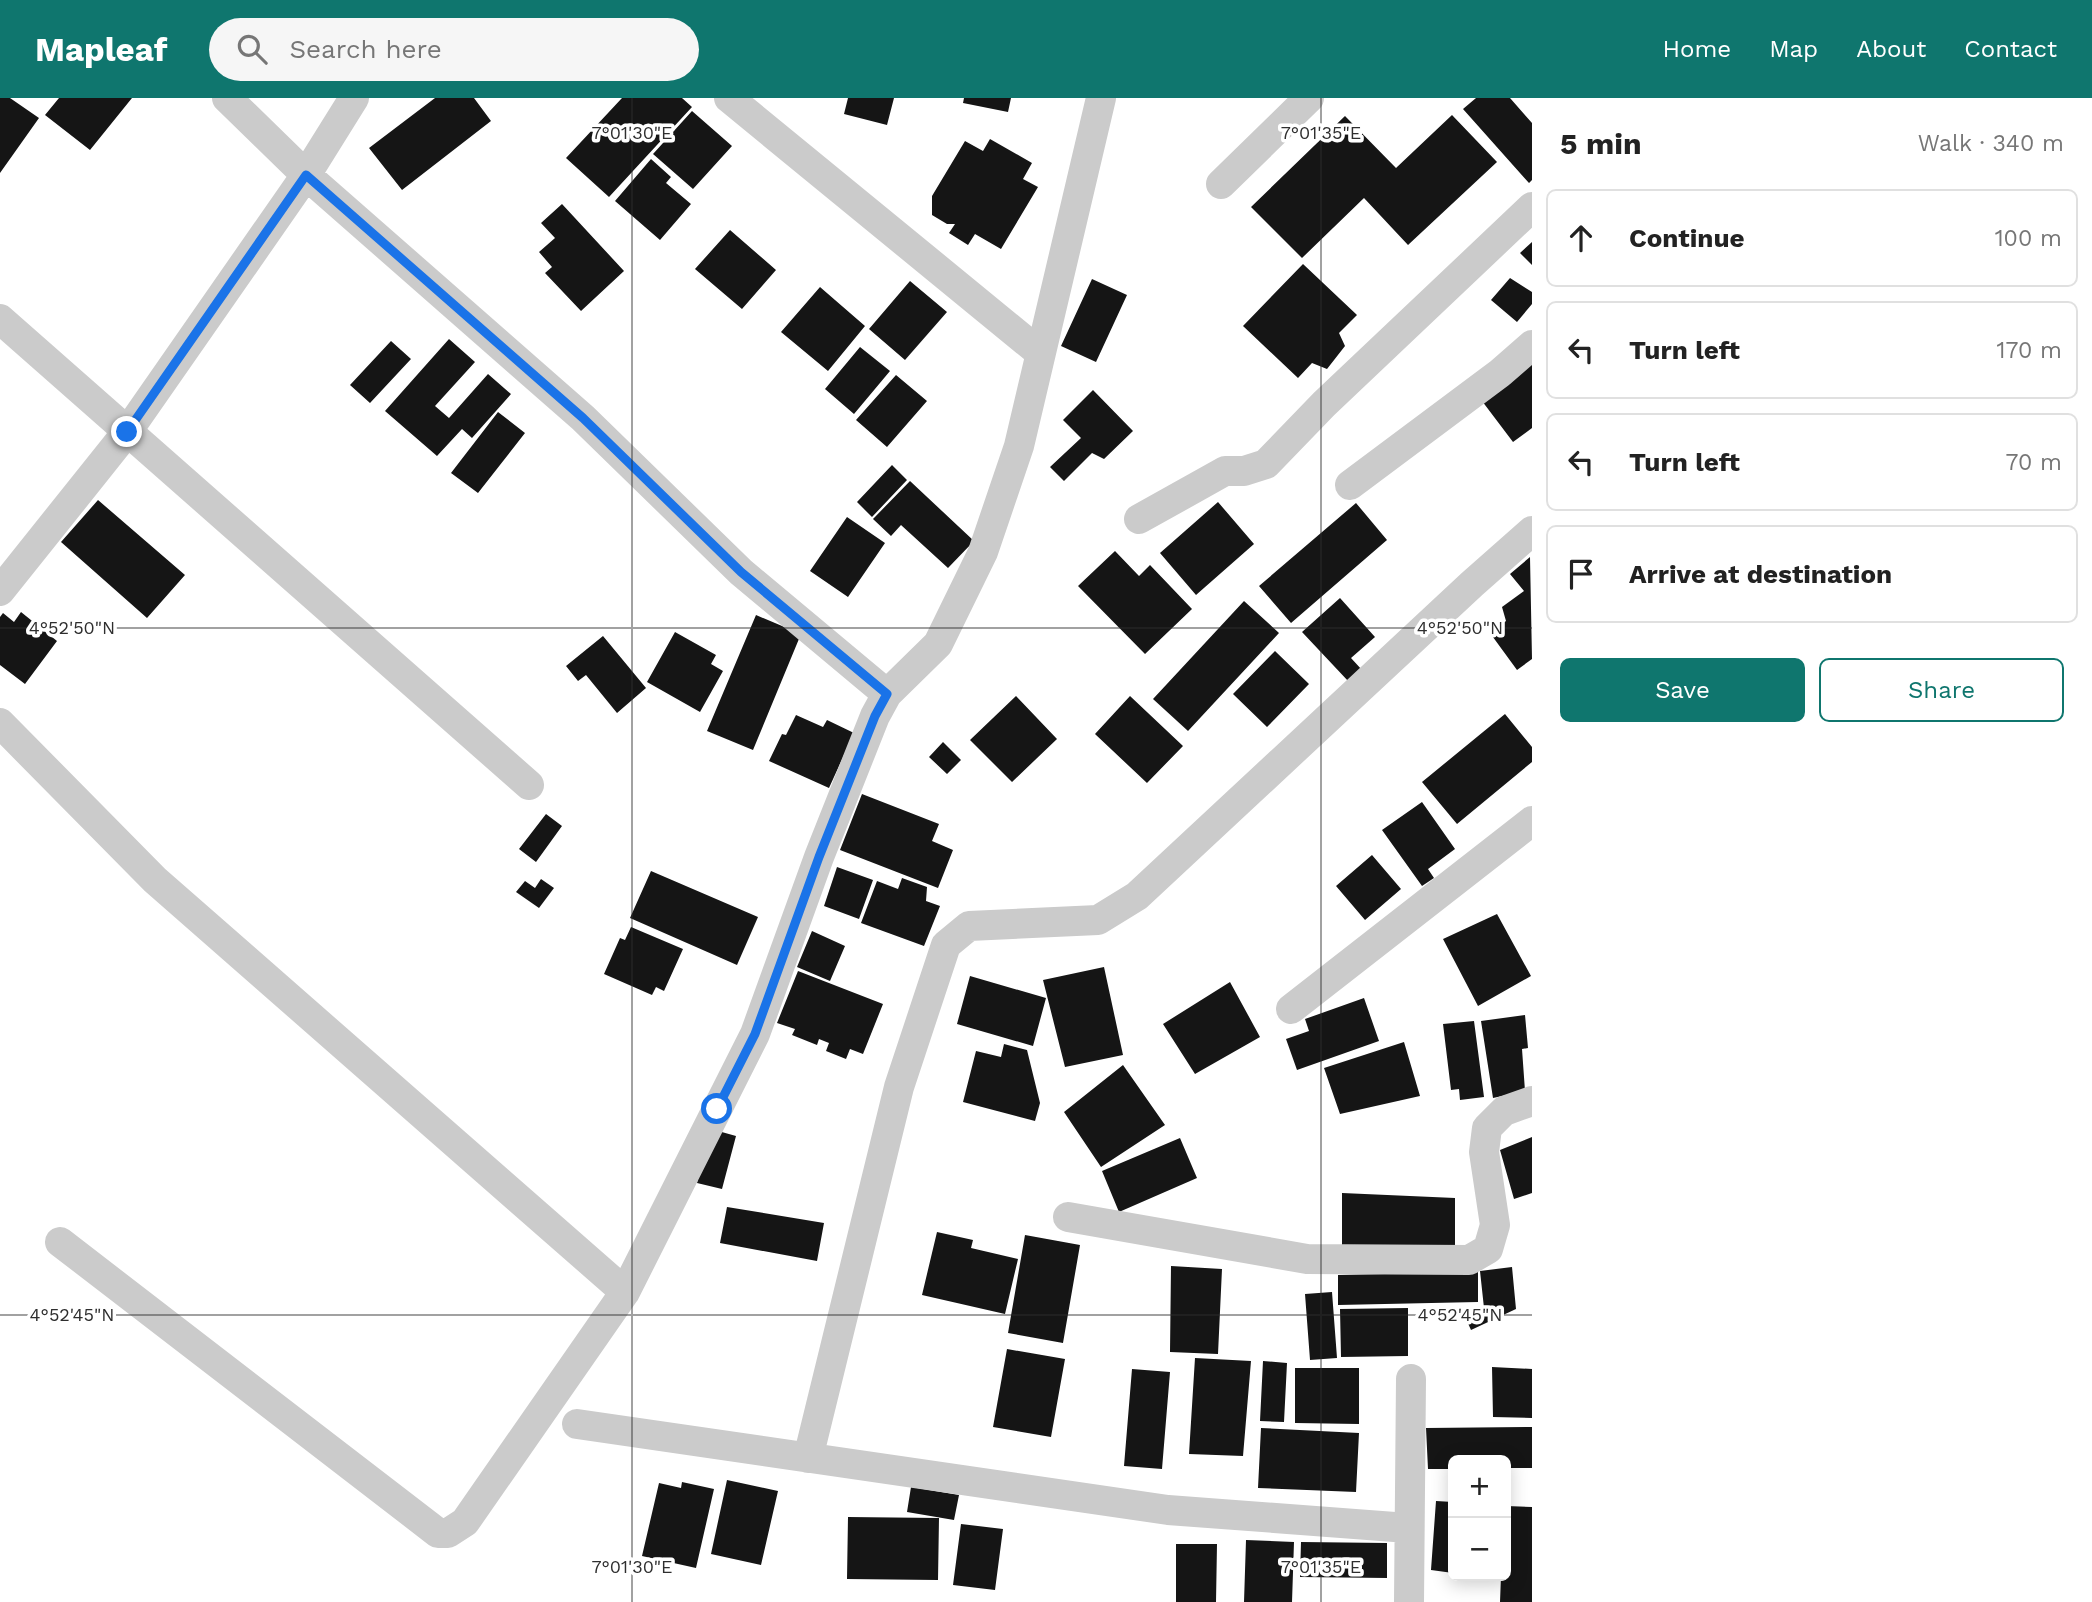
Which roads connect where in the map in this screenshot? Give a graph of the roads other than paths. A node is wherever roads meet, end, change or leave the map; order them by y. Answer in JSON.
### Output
{"nodes":[{"id":1,"x":227,"y":98,"type":"edge"},
{"id":2,"x":354,"y":98,"type":"edge"},
{"id":3,"x":729,"y":98,"type":"edge"},
{"id":4,"x":1101,"y":98,"type":"edge"},
{"id":5,"x":1309,"y":98,"type":"edge"},
{"id":6,"x":306,"y":175,"type":"junction"},
{"id":7,"x":1221,"y":184,"type":"dead end"},
{"id":8,"x":1532,"y":207,"type":"edge"},
{"id":9,"x":0,"y":319,"type":"edge"},
{"id":10,"x":1532,"y":345,"type":"edge"},
{"id":11,"x":1040,"y":352,"type":"junction"},
{"id":12,"x":127,"y":432,"type":"junction"},
{"id":13,"x":1350,"y":485,"type":"dead end"},
{"id":14,"x":1139,"y":519,"type":"dead end"},
{"id":15,"x":1532,"y":531,"type":"edge"},
{"id":16,"x":0,"y":591,"type":"edge"},
{"id":17,"x":887,"y":694,"type":"junction"},
{"id":18,"x":0,"y":723,"type":"edge"},
{"id":19,"x":529,"y":785,"type":"dead end"},
{"id":20,"x":1532,"y":821,"type":"edge"},
{"id":21,"x":1291,"y":1009,"type":"dead end"},
{"id":22,"x":1532,"y":1101,"type":"edge"},
{"id":23,"x":1068,"y":1217,"type":"dead end"},
{"id":24,"x":60,"y":1242,"type":"dead end"},
{"id":25,"x":625,"y":1292,"type":"junction"},
{"id":26,"x":1411,"y":1379,"type":"dead end"},
{"id":27,"x":577,"y":1424,"type":"dead end"},
{"id":28,"x":808,"y":1458,"type":"junction"},
{"id":29,"x":1408,"y":1528,"type":"junction"},
{"id":30,"x":1409,"y":1602,"type":"edge"}],
"edges":[{"from":1,"to":6,"type":"street"},
{"from":2,"to":6,"type":"street"},
{"from":3,"to":11,"type":"street"},
{"from":4,"to":11,"type":"street"},
{"from":5,"to":7,"type":"street"},
{"from":6,"to":12,"type":"street"},
{"from":6,"to":17,"type":"street"},
{"from":8,"to":14,"type":"street"},
{"from":9,"to":12,"type":"street"},
{"from":10,"to":13,"type":"street"},
{"from":11,"to":17,"type":"street"},
{"from":12,"to":16,"type":"street"},
{"from":12,"to":19,"type":"street"},
{"from":15,"to":28,"type":"street"},
{"from":17,"to":25,"type":"street"},
{"from":18,"to":25,"type":"street"},
{"from":20,"to":21,"type":"street"},
{"from":22,"to":23,"type":"street"},
{"from":24,"to":25,"type":"street"},
{"from":26,"to":29,"type":"street"},
{"from":27,"to":28,"type":"street"},
{"from":28,"to":29,"type":"street"},
{"from":29,"to":30,"type":"street"}]}
